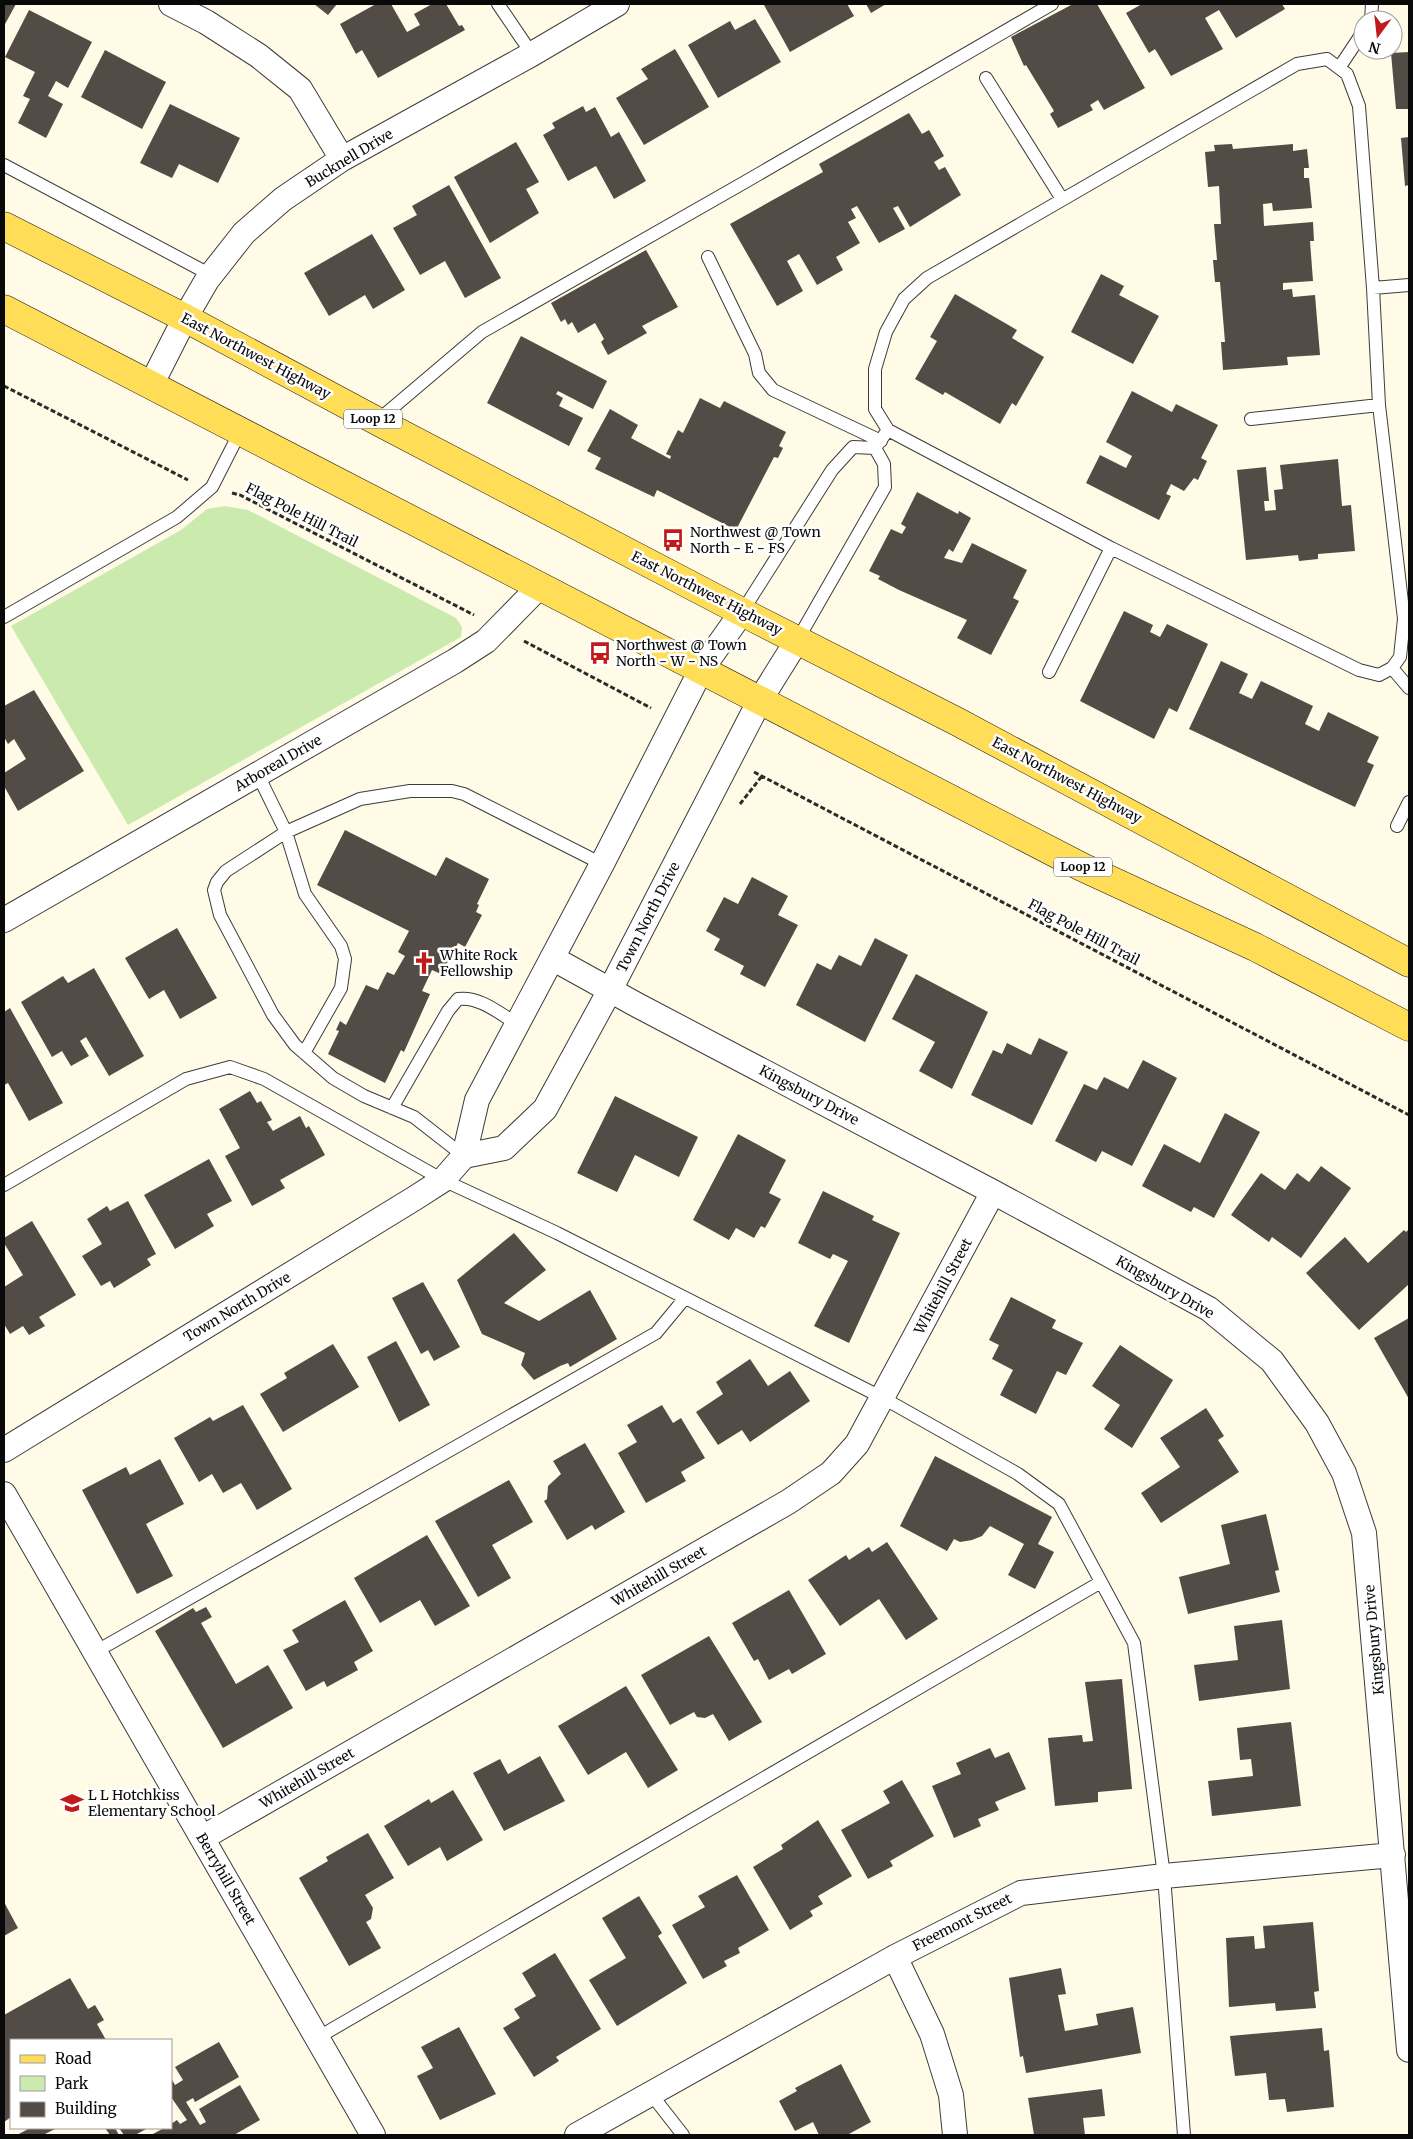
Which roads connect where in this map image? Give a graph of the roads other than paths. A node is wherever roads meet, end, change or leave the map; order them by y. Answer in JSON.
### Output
{"nodes":[{"id":1,"x":171,"y":4,"type":"edge"},
{"id":2,"x":498,"y":4,"type":"edge"},
{"id":3,"x":617,"y":4,"type":"edge"},
{"id":4,"x":1052,"y":4,"type":"edge"},
{"id":5,"x":1353,"y":47,"type":"edge"},
{"id":6,"x":532,"y":54,"type":"junction"},
{"id":7,"x":1339,"y":68,"type":"junction"},
{"id":8,"x":986,"y":78,"type":"dead end"},
{"id":9,"x":342,"y":159,"type":"junction"},
{"id":10,"x":4,"y":165,"type":"edge"},
{"id":11,"x":1062,"y":199,"type":"junction"},
{"id":12,"x":4,"y":226,"type":"edge"},
{"id":13,"x":708,"y":258,"type":"dead end"},
{"id":14,"x":211,"y":275,"type":"junction"},
{"id":15,"x":1409,"y":285,"type":"edge"},
{"id":16,"x":1373,"y":288,"type":"junction"},
{"id":17,"x":4,"y":309,"type":"edge"},
{"id":18,"x":185,"y":318,"type":"junction"},
{"id":19,"x":151,"y":385,"type":"junction"},
{"id":20,"x":1379,"y":405,"type":"junction"},
{"id":21,"x":1251,"y":419,"type":"dead end"},
{"id":22,"x":377,"y":421,"type":"junction"},
{"id":23,"x":240,"y":432,"type":"junction"},
{"id":24,"x":882,"y":440,"type":"junction"},
{"id":25,"x":1111,"y":548,"type":"junction"},
{"id":26,"x":539,"y":587,"type":"junction"},
{"id":27,"x":742,"y":612,"type":"junction"},
{"id":28,"x":4,"y":617,"type":"edge"},
{"id":29,"x":1406,"y":619,"type":"edge"},
{"id":30,"x":798,"y":639,"type":"junction"},
{"id":31,"x":1392,"y":668,"type":"junction"},
{"id":32,"x":701,"y":670,"type":"junction"},
{"id":33,"x":1049,"y":672,"type":"dead end"},
{"id":34,"x":1409,"y":688,"type":"edge"},
{"id":35,"x":760,"y":700,"type":"junction"},
{"id":36,"x":258,"y":775,"type":"junction"},
{"id":37,"x":1409,"y":802,"type":"edge"},
{"id":38,"x":1398,"y":826,"type":"dead end"},
{"id":39,"x":286,"y":832,"type":"junction"},
{"id":40,"x":602,"y":864,"type":"junction"},
{"id":41,"x":4,"y":920,"type":"edge"},
{"id":42,"x":552,"y":958,"type":"junction"},
{"id":43,"x":1409,"y":963,"type":"edge"},
{"id":44,"x":610,"y":990,"type":"junction"},
{"id":45,"x":517,"y":1024,"type":"junction"},
{"id":46,"x":1409,"y":1027,"type":"edge"},
{"id":47,"x":304,"y":1053,"type":"junction"},
{"id":48,"x":392,"y":1108,"type":"junction"},
{"id":49,"x":464,"y":1156,"type":"junction"},
{"id":50,"x":443,"y":1180,"type":"junction"},
{"id":51,"x":4,"y":1185,"type":"edge"},
{"id":52,"x":993,"y":1192,"type":"junction"},
{"id":53,"x":685,"y":1298,"type":"junction"},
{"id":54,"x":883,"y":1398,"type":"junction"},
{"id":55,"x":4,"y":1450,"type":"edge"},
{"id":56,"x":4,"y":1494,"type":"edge"},
{"id":57,"x":1101,"y":1582,"type":"junction"},
{"id":58,"x":95,"y":1652,"type":"junction"},
{"id":59,"x":202,"y":1838,"type":"junction"},
{"id":60,"x":1393,"y":1855,"type":"junction"},
{"id":61,"x":1164,"y":1876,"type":"junction"},
{"id":62,"x":894,"y":1957,"type":"junction"},
{"id":63,"x":317,"y":2038,"type":"junction"},
{"id":64,"x":1409,"y":2050,"type":"edge"},
{"id":65,"x":651,"y":2094,"type":"junction"},
{"id":66,"x":372,"y":2135,"type":"edge"},
{"id":67,"x":577,"y":2135,"type":"edge"},
{"id":68,"x":683,"y":2135,"type":"edge"},
{"id":69,"x":955,"y":2135,"type":"edge"},
{"id":70,"x":1184,"y":2135,"type":"edge"}],
"edges":[{"from":1,"to":9,"type":"street"},
{"from":2,"to":6,"type":"lane"},
{"from":3,"to":6,"type":"street","name":"Bucknell Drive"},
{"from":4,"to":22,"type":"lane"},
{"from":5,"to":7,"type":"lane"},
{"from":6,"to":9,"type":"street","name":"Bucknell Drive"},
{"from":7,"to":11,"type":"lane"},
{"from":7,"to":16,"type":"lane"},
{"from":8,"to":11,"type":"lane"},
{"from":9,"to":14,"type":"street","name":"Bucknell Drive"},
{"from":10,"to":14,"type":"lane"},
{"from":11,"to":24,"type":"lane"},
{"from":12,"to":18,"type":"main road","name":"East Northwest Highway","number":"Loop 12"},
{"from":13,"to":24,"type":"lane"},
{"from":14,"to":18,"type":"street","name":"Bucknell Drive"},
{"from":15,"to":16,"type":"lane"},
{"from":16,"to":20,"type":"lane"},
{"from":17,"to":19,"type":"main road","number":"Loop 12"},
{"from":18,"to":19,"type":"street","name":"Bucknell Drive"},
{"from":18,"to":22,"type":"main road","name":"East Northwest Highway","number":"Loop 12"},
{"from":19,"to":23,"type":"main road","number":"Loop 12"},
{"from":20,"to":21,"type":"lane"},
{"from":20,"to":29,"type":"lane"},
{"from":22,"to":27,"type":"main road","name":"East Northwest Highway","number":"Loop 12"},
{"from":23,"to":26,"type":"main road","number":"Loop 12"},
{"from":23,"to":28,"type":"lane"},
{"from":24,"to":25,"type":"lane"},
{"from":24,"to":27,"type":"lane"},
{"from":24,"to":30,"type":"lane"},
{"from":25,"to":31,"type":"lane"},
{"from":25,"to":33,"type":"lane"},
{"from":26,"to":32,"type":"main road","number":"Loop 12"},
{"from":26,"to":36,"type":"street","name":"Arboreal Drive"},
{"from":27,"to":30,"type":"main road","name":"East Northwest Highway","number":"Loop 12"},
{"from":27,"to":32,"type":"street","name":"Town North Drive"},
{"from":29,"to":31,"type":"lane"},
{"from":30,"to":35,"type":"street","name":"Town North Drive"},
{"from":30,"to":43,"type":"main road","name":"East Northwest Highway","number":"Loop 12"},
{"from":31,"to":34,"type":"lane"},
{"from":32,"to":35,"type":"main road","number":"Loop 12"},
{"from":32,"to":40,"type":"street","name":"Town North Drive"},
{"from":35,"to":44,"type":"street","name":"Town North Drive"},
{"from":35,"to":46,"type":"main road","number":"Loop 12"},
{"from":36,"to":39,"type":"lane"},
{"from":36,"to":41,"type":"street","name":"Arboreal Drive"},
{"from":37,"to":38,"type":"lane"},
{"from":39,"to":40,"type":"lane"},
{"from":39,"to":47,"type":"lane"},
{"from":39,"to":47,"type":"lane"},
{"from":40,"to":42,"type":"street","name":"Town North Drive"},
{"from":42,"to":44,"type":"street","name":"Kingsbury Drive"},
{"from":42,"to":45,"type":"street","name":"Town North Drive"},
{"from":44,"to":49,"type":"street","name":"Town North Drive"},
{"from":44,"to":52,"type":"street","name":"Kingsbury Drive"},
{"from":45,"to":48,"type":"lane"},
{"from":45,"to":49,"type":"street","name":"Town North Drive"},
{"from":47,"to":48,"type":"lane"},
{"from":48,"to":49,"type":"lane"},
{"from":49,"to":50,"type":"street","name":"Town North Drive"},
{"from":50,"to":51,"type":"lane"},
{"from":50,"to":53,"type":"lane"},
{"from":50,"to":55,"type":"street","name":"Town North Drive"},
{"from":52,"to":54,"type":"street","name":"Whitehill Street"},
{"from":52,"to":60,"type":"street","name":"Kingsbury Drive"},
{"from":53,"to":54,"type":"lane"},
{"from":53,"to":58,"type":"lane"},
{"from":54,"to":57,"type":"lane"},
{"from":54,"to":59,"type":"street","name":"Whitehill Street"},
{"from":56,"to":58,"type":"street","name":"Berryhill Street"},
{"from":57,"to":61,"type":"lane"},
{"from":57,"to":63,"type":"lane"},
{"from":58,"to":59,"type":"street","name":"Berryhill Street"},
{"from":59,"to":63,"type":"street","name":"Berryhill Street"},
{"from":60,"to":61,"type":"street","name":"Freemont Street"},
{"from":60,"to":64,"type":"street","name":"Kingsbury Drive"},
{"from":61,"to":62,"type":"street","name":"Freemont Street"},
{"from":61,"to":70,"type":"lane"},
{"from":62,"to":65,"type":"street","name":"Freemont Street"},
{"from":62,"to":69,"type":"street"},
{"from":63,"to":66,"type":"street","name":"Berryhill Street"},
{"from":65,"to":67,"type":"street","name":"Freemont Street"},
{"from":65,"to":68,"type":"lane"}]}
